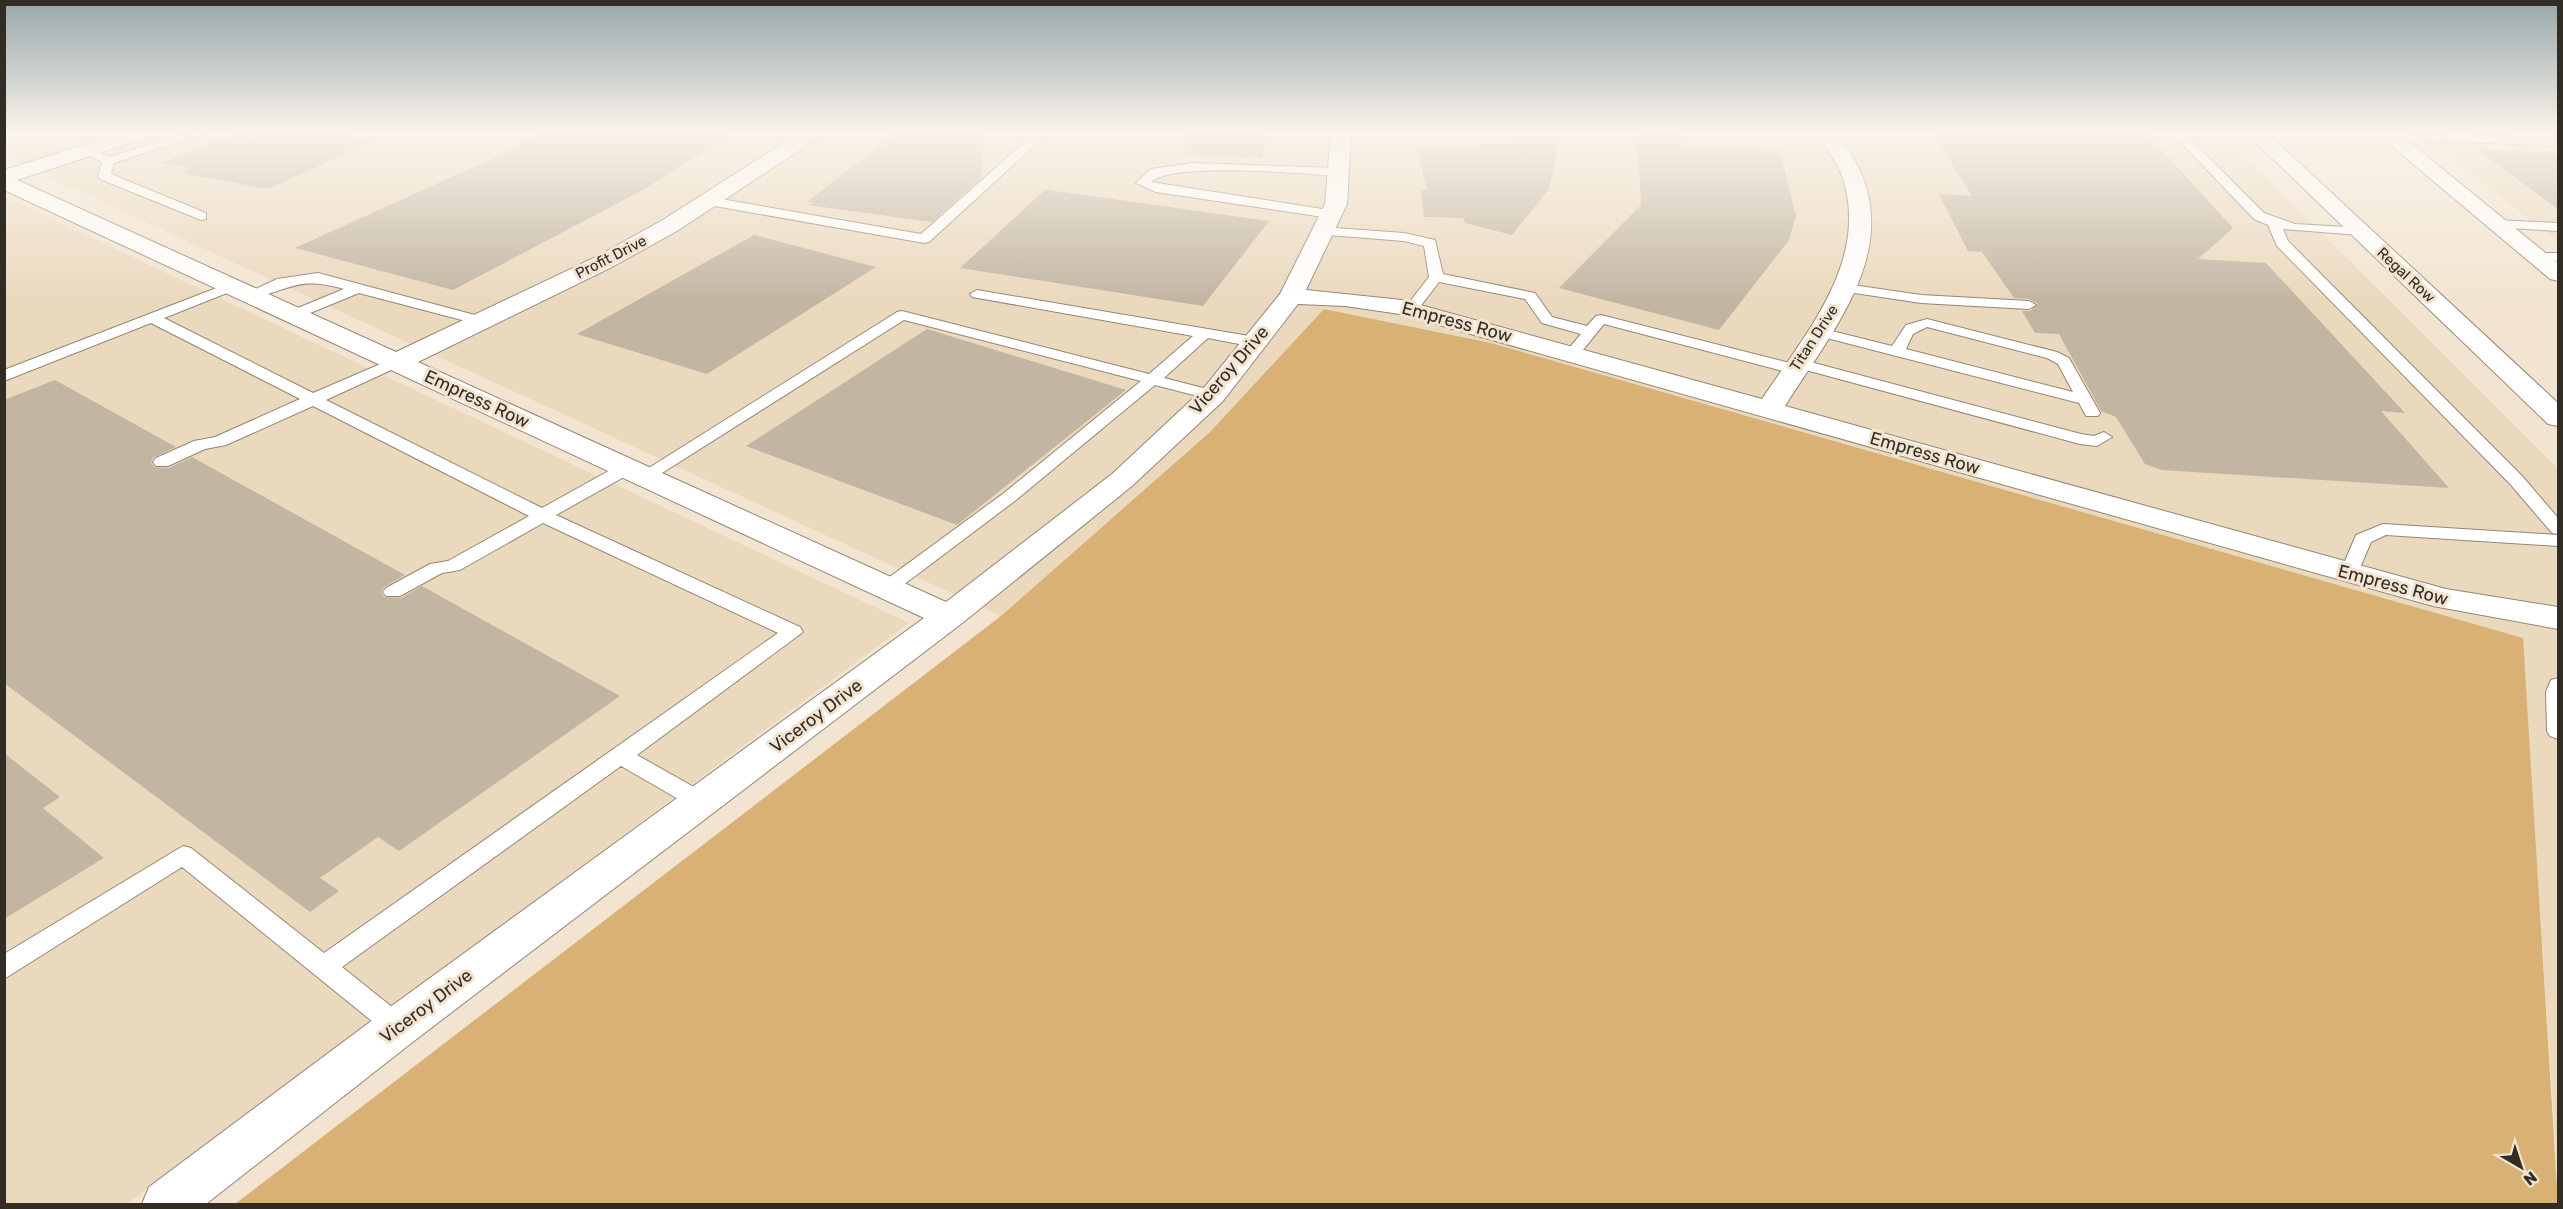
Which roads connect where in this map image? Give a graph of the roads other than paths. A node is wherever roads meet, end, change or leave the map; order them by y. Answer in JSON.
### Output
{"nodes":[{"id":1,"x":18,"y":188,"type":"edge"},
{"id":2,"x":134,"y":188,"type":"edge"},
{"id":3,"x":728,"y":188,"type":"edge"},
{"id":4,"x":980,"y":188,"type":"edge"},
{"id":5,"x":1158,"y":188,"type":"edge"},
{"id":6,"x":1337,"y":188,"type":"edge"},
{"id":7,"x":1856,"y":188,"type":"edge"},
{"id":8,"x":2232,"y":188,"type":"edge"},
{"id":9,"x":2314,"y":188,"type":"edge"},
{"id":10,"x":2454,"y":188,"type":"edge"},
{"id":11,"x":709,"y":201,"type":"junction"},
{"id":12,"x":201,"y":216,"type":"dead end"},
{"id":13,"x":1325,"y":222,"type":"junction"},
{"id":14,"x":2274,"y":224,"type":"junction"},
{"id":15,"x":2497,"y":224,"type":"junction"},
{"id":16,"x":2559,"y":227,"type":"edge"},
{"id":17,"x":2359,"y":231,"type":"junction"},
{"id":18,"x":2536,"y":256,"type":"junction"},
{"id":19,"x":2559,"y":257,"type":"edge"},
{"id":20,"x":2559,"y":274,"type":"edge"},
{"id":21,"x":1436,"y":277,"type":"junction"},
{"id":22,"x":358,"y":288,"type":"junction"},
{"id":23,"x":1846,"y":288,"type":"junction"},
{"id":24,"x":241,"y":290,"type":"junction"},
{"id":25,"x":977,"y":294,"type":"dead end"},
{"id":26,"x":1291,"y":296,"type":"junction"},
{"id":27,"x":2029,"y":305,"type":"dead end"},
{"id":28,"x":1411,"y":309,"type":"junction"},
{"id":29,"x":293,"y":315,"type":"junction"},
{"id":30,"x":152,"y":318,"type":"junction"},
{"id":31,"x":481,"y":321,"type":"junction"},
{"id":32,"x":1591,"y":332,"type":"junction"},
{"id":33,"x":1820,"y":332,"type":"junction"},
{"id":34,"x":1205,"y":333,"type":"junction"},
{"id":35,"x":1255,"y":342,"type":"junction"},
{"id":36,"x":1573,"y":352,"type":"junction"},
{"id":37,"x":1897,"y":352,"type":"junction"},
{"id":38,"x":397,"y":362,"type":"junction"},
{"id":39,"x":1796,"y":366,"type":"junction"},
{"id":40,"x":4,"y":375,"type":"edge"},
{"id":41,"x":1154,"y":380,"type":"junction"},
{"id":42,"x":1212,"y":395,"type":"junction"},
{"id":43,"x":314,"y":399,"type":"junction"},
{"id":44,"x":1770,"y":408,"type":"junction"},
{"id":45,"x":2559,"y":418,"type":"edge"},
{"id":46,"x":2104,"y":437,"type":"dead end"},
{"id":47,"x":166,"y":465,"type":"dead end"},
{"id":48,"x":636,"y":472,"type":"junction"},
{"id":49,"x":543,"y":516,"type":"junction"},
{"id":50,"x":2559,"y":529,"type":"edge"},
{"id":51,"x":2559,"y":541,"type":"edge"},
{"id":52,"x":2349,"y":573,"type":"junction"},
{"id":53,"x":888,"y":588,"type":"junction"},
{"id":54,"x":399,"y":596,"type":"dead end"},
{"id":55,"x":949,"y":616,"type":"junction"},
{"id":56,"x":2556,"y":622,"type":"edge"},
{"id":57,"x":2559,"y":685,"type":"edge"},
{"id":58,"x":2559,"y":731,"type":"edge"},
{"id":59,"x":620,"y":755,"type":"junction"},
{"id":60,"x":700,"y":801,"type":"junction"},
{"id":61,"x":323,"y":967,"type":"junction"},
{"id":62,"x":4,"y":968,"type":"edge"},
{"id":63,"x":398,"y":1027,"type":"junction"},
{"id":64,"x":167,"y":1204,"type":"edge"}],
"edges":[{"from":1,"to":24,"type":"street","name":"Empress Row"},
{"from":2,"to":12,"type":"lane"},
{"from":3,"to":11,"type":"street","name":"Profit Drive"},
{"from":4,"to":11,"type":"lane"},
{"from":5,"to":13,"type":"lane"},
{"from":6,"to":13,"type":"street","name":"Viceroy Drive"},
{"from":7,"to":23,"type":"street","name":"Titan Drive"},
{"from":8,"to":14,"type":"lane"},
{"from":9,"to":17,"type":"street","name":"Regal Row"},
{"from":10,"to":15,"type":"street"},
{"from":11,"to":31,"type":"street","name":"Profit Drive"},
{"from":13,"to":21,"type":"lane"},
{"from":13,"to":26,"type":"street","name":"Viceroy Drive"},
{"from":14,"to":17,"type":"lane"},
{"from":14,"to":50,"type":"lane"},
{"from":15,"to":16,"type":"lane"},
{"from":15,"to":18,"type":"street"},
{"from":17,"to":45,"type":"street","name":"Regal Row"},
{"from":18,"to":19,"type":"lane"},
{"from":18,"to":20,"type":"street"},
{"from":21,"to":28,"type":"lane"},
{"from":21,"to":32,"type":"lane"},
{"from":22,"to":24,"type":"lane"},
{"from":22,"to":29,"type":"lane"},
{"from":22,"to":31,"type":"lane"},
{"from":23,"to":27,"type":"lane"},
{"from":23,"to":33,"type":"street","name":"Titan Drive"},
{"from":24,"to":29,"type":"street","name":"Empress Row"},
{"from":24,"to":30,"type":"lane"},
{"from":25,"to":34,"type":"lane"},
{"from":26,"to":28,"type":"street","name":"Empress Row"},
{"from":26,"to":35,"type":"street","name":"Viceroy Drive"},
{"from":28,"to":36,"type":"street","name":"Empress Row"},
{"from":29,"to":38,"type":"street","name":"Empress Row"},
{"from":30,"to":40,"type":"lane"},
{"from":30,"to":43,"type":"lane"},
{"from":31,"to":38,"type":"street","name":"Profit Drive"},
{"from":32,"to":36,"type":"lane"},
{"from":32,"to":39,"type":"lane"},
{"from":33,"to":37,"type":"lane"},
{"from":33,"to":39,"type":"street","name":"Titan Drive"},
{"from":34,"to":35,"type":"lane"},
{"from":34,"to":41,"type":"lane"},
{"from":35,"to":42,"type":"street","name":"Viceroy Drive"},
{"from":36,"to":44,"type":"street","name":"Empress Row"},
{"from":37,"to":37,"type":"lane"},
{"from":38,"to":43,"type":"lane"},
{"from":38,"to":48,"type":"street","name":"Empress Row"},
{"from":39,"to":44,"type":"street","name":"Titan Drive"},
{"from":39,"to":46,"type":"lane"},
{"from":41,"to":42,"type":"lane"},
{"from":41,"to":48,"type":"lane"},
{"from":41,"to":53,"type":"lane"},
{"from":42,"to":55,"type":"street","name":"Viceroy Drive"},
{"from":43,"to":47,"type":"lane"},
{"from":43,"to":49,"type":"lane"},
{"from":44,"to":52,"type":"street","name":"Empress Row"},
{"from":48,"to":49,"type":"lane"},
{"from":48,"to":53,"type":"street","name":"Empress Row"},
{"from":49,"to":54,"type":"lane"},
{"from":49,"to":59,"type":"lane"},
{"from":51,"to":52,"type":"lane"},
{"from":52,"to":56,"type":"street","name":"Empress Row"},
{"from":53,"to":55,"type":"street","name":"Empress Row"},
{"from":55,"to":60,"type":"street","name":"Viceroy Drive"},
{"from":57,"to":58,"type":"lane"},
{"from":59,"to":60,"type":"lane"},
{"from":59,"to":61,"type":"lane"},
{"from":60,"to":63,"type":"street","name":"Viceroy Drive"},
{"from":61,"to":62,"type":"lane"},
{"from":61,"to":63,"type":"lane"},
{"from":63,"to":64,"type":"street","name":"Viceroy Drive"}]}
